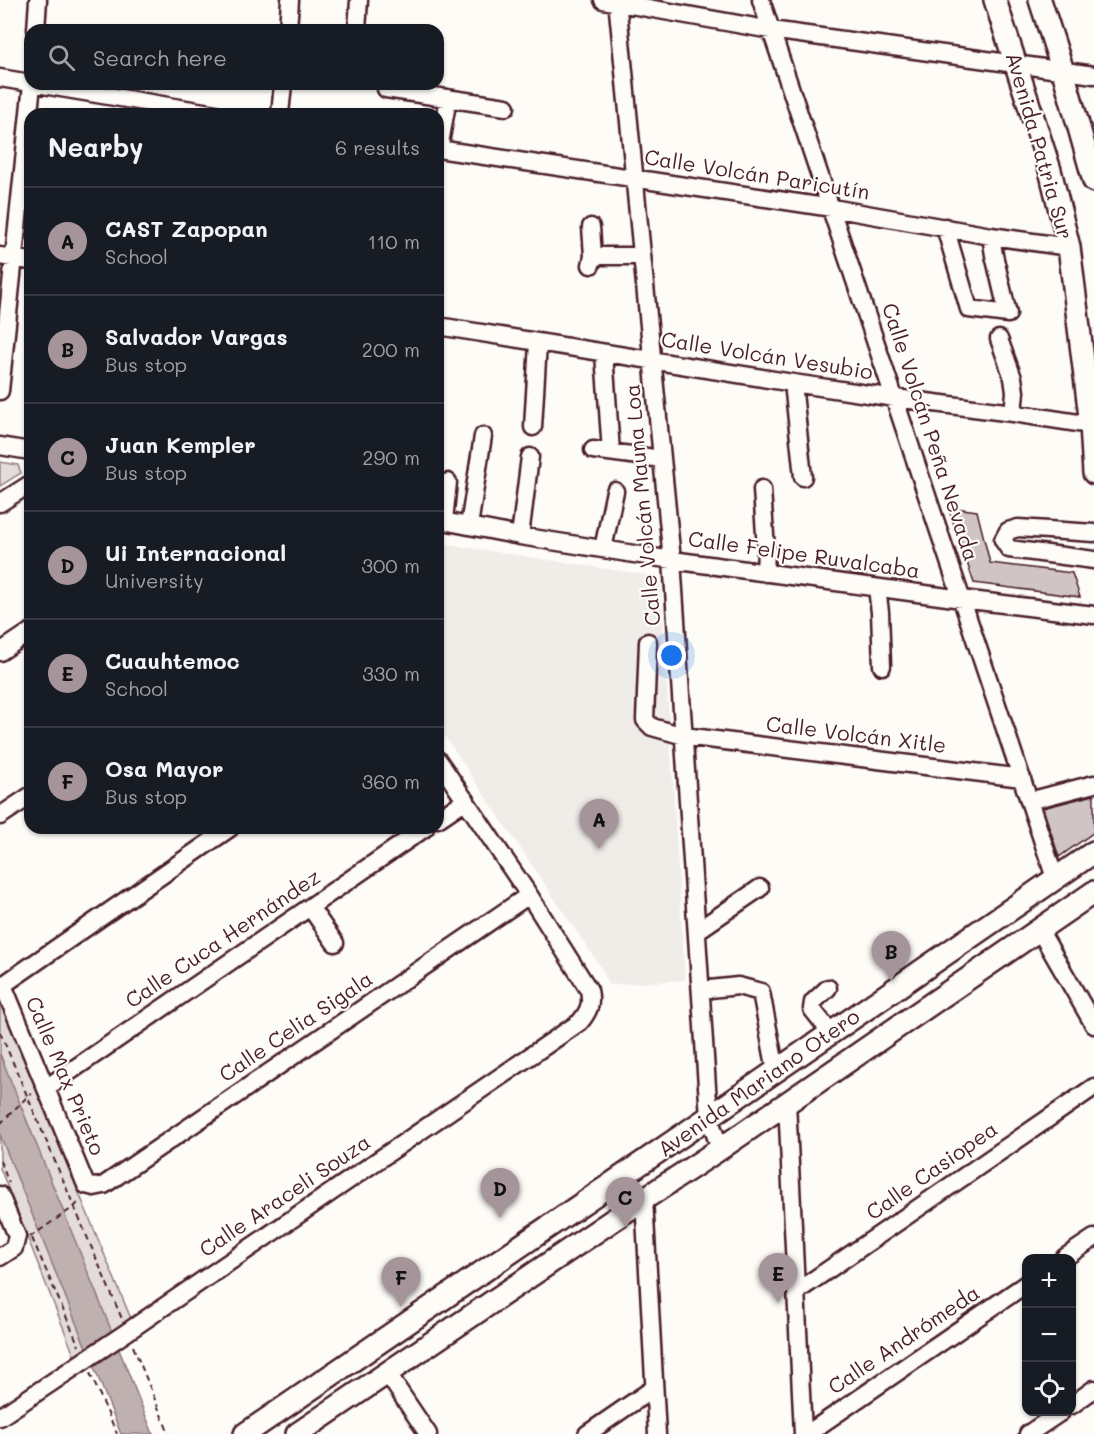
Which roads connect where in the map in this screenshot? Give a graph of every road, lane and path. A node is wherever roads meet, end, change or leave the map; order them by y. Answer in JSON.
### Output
{"nodes":[{"id":1,"x":38,"y":0,"type":"edge"},
{"id":2,"x":290,"y":0,"type":"edge"},
{"id":3,"x":359,"y":0,"type":"edge"},
{"id":4,"x":762,"y":0,"type":"edge"},
{"id":5,"x":995,"y":0,"type":"edge"},
{"id":6,"x":1040,"y":0,"type":"edge"},
{"id":7,"x":612,"y":1,"type":"edge"},
{"id":8,"x":36,"y":24,"type":"edge"},
{"id":9,"x":288,"y":24,"type":"edge"},
{"id":10,"x":357,"y":24,"type":"edge"},
{"id":11,"x":771,"y":30,"type":"junction"},
{"id":12,"x":1016,"y":64,"type":"junction"},
{"id":13,"x":1063,"y":71,"type":"junction"},
{"id":14,"x":1094,"y":75,"type":"edge"},
{"id":15,"x":0,"y":78,"type":"edge"},
{"id":16,"x":24,"y":82,"type":"edge"},
{"id":17,"x":31,"y":90,"type":"edge"},
{"id":18,"x":73,"y":90,"type":"edge"},
{"id":19,"x":282,"y":90,"type":"edge"},
{"id":20,"x":393,"y":90,"type":"edge"},
{"id":21,"x":448,"y":98,"type":"junction"},
{"id":22,"x":506,"y":107,"type":"dead end"},
{"id":23,"x":30,"y":108,"type":"edge"},
{"id":24,"x":180,"y":108,"type":"edge"},
{"id":25,"x":281,"y":108,"type":"edge"},
{"id":26,"x":444,"y":118,"type":"edge"},
{"id":27,"x":444,"y":150,"type":"edge"},
{"id":28,"x":635,"y":179,"type":"junction"},
{"id":29,"x":1094,"y":181,"type":"edge"},
{"id":30,"x":24,"y":191,"type":"edge"},
{"id":31,"x":831,"y":208,"type":"junction"},
{"id":32,"x":591,"y":227,"type":"dead end"},
{"id":33,"x":945,"y":227,"type":"junction"},
{"id":34,"x":991,"y":236,"type":"junction"},
{"id":35,"x":1069,"y":247,"type":"junction"},
{"id":36,"x":642,"y":256,"type":"junction"},
{"id":37,"x":15,"y":259,"type":"edge"},
{"id":38,"x":444,"y":327,"type":"edge"},
{"id":39,"x":999,"y":339,"type":"dead end"},
{"id":40,"x":538,"y":343,"type":"junction"},
{"id":41,"x":604,"y":354,"type":"junction"},
{"id":42,"x":653,"y":362,"type":"junction"},
{"id":43,"x":793,"y":383,"type":"junction"},
{"id":44,"x":0,"y":392,"type":"edge"},
{"id":45,"x":895,"y":398,"type":"junction"},
{"id":46,"x":1013,"y":413,"type":"junction"},
{"id":47,"x":1091,"y":425,"type":"junction"},
{"id":48,"x":533,"y":427,"type":"dead end"},
{"id":49,"x":483,"y":435,"type":"dead end"},
{"id":50,"x":0,"y":446,"type":"edge"},
{"id":51,"x":24,"y":450,"type":"edge"},
{"id":52,"x":593,"y":450,"type":"dead end"},
{"id":53,"x":611,"y":452,"type":"junction"},
{"id":54,"x":530,"y":457,"type":"dead end"},
{"id":55,"x":662,"y":459,"type":"junction"},
{"id":56,"x":1094,"y":473,"type":"edge"},
{"id":57,"x":803,"y":477,"type":"dead end"},
{"id":58,"x":448,"y":483,"type":"dead end"},
{"id":59,"x":24,"y":488,"type":"edge"},
{"id":60,"x":762,"y":489,"type":"dead end"},
{"id":61,"x":615,"y":491,"type":"dead end"},
{"id":62,"x":0,"y":503,"type":"edge"},
{"id":63,"x":444,"y":504,"type":"edge"},
{"id":64,"x":444,"y":521,"type":"edge"},
{"id":65,"x":469,"y":526,"type":"junction"},
{"id":66,"x":1094,"y":533,"type":"edge"},
{"id":67,"x":520,"y":536,"type":"junction"},
{"id":68,"x":603,"y":549,"type":"junction"},
{"id":69,"x":672,"y":560,"type":"junction"},
{"id":70,"x":1094,"y":560,"type":"edge"},
{"id":71,"x":765,"y":573,"type":"junction"},
{"id":72,"x":877,"y":588,"type":"junction"},
{"id":73,"x":962,"y":599,"type":"junction"},
{"id":74,"x":1094,"y":615,"type":"edge"},
{"id":75,"x":24,"y":636,"type":"edge"},
{"id":76,"x":648,"y":642,"type":"dead end"},
{"id":77,"x":0,"y":652,"type":"edge"},
{"id":78,"x":882,"y":666,"type":"dead end"},
{"id":79,"x":684,"y":736,"type":"junction"},
{"id":80,"x":444,"y":769,"type":"edge"},
{"id":81,"x":1022,"y":778,"type":"junction"},
{"id":82,"x":1094,"y":784,"type":"edge"},
{"id":83,"x":24,"y":800,"type":"edge"},
{"id":84,"x":466,"y":800,"type":"junction"},
{"id":85,"x":1029,"y":801,"type":"junction"},
{"id":86,"x":444,"y":815,"type":"edge"},
{"id":87,"x":0,"y":816,"type":"edge"},
{"id":88,"x":221,"y":834,"type":"edge"},
{"id":89,"x":416,"y":834,"type":"edge"},
{"id":90,"x":1094,"y":852,"type":"edge"},
{"id":91,"x":1055,"y":878,"type":"junction"},
{"id":92,"x":760,"y":888,"type":"dead end"},
{"id":93,"x":1094,"y":892,"type":"edge"},
{"id":94,"x":529,"y":895,"type":"junction"},
{"id":95,"x":310,"y":907,"type":"junction"},
{"id":96,"x":697,"y":931,"type":"junction"},
{"id":97,"x":1040,"y":931,"type":"junction"},
{"id":98,"x":335,"y":944,"type":"dead end"},
{"id":99,"x":828,"y":988,"type":"dead end"},
{"id":100,"x":701,"y":990,"type":"junction"},
{"id":101,"x":1094,"y":1025,"type":"edge"},
{"id":102,"x":0,"y":1032,"type":"edge"},
{"id":103,"x":831,"y":1033,"type":"junction"},
{"id":104,"x":776,"y":1071,"type":"junction"},
{"id":105,"x":1094,"y":1087,"type":"edge"},
{"id":106,"x":46,"y":1088,"type":"junction"},
{"id":107,"x":28,"y":1096,"type":"junction"},
{"id":108,"x":787,"y":1102,"type":"junction"},
{"id":109,"x":709,"y":1117,"type":"junction"},
{"id":110,"x":0,"y":1124,"type":"edge"},
{"id":111,"x":720,"y":1149,"type":"junction"},
{"id":112,"x":0,"y":1161,"type":"edge"},
{"id":113,"x":86,"y":1185,"type":"joint"},
{"id":114,"x":4,"y":1189,"type":"edge"},
{"id":115,"x":644,"y":1199,"type":"junction"},
{"id":116,"x":74,"y":1207,"type":"junction"},
{"id":117,"x":24,"y":1236,"type":"junction"},
{"id":118,"x":1094,"y":1238,"type":"edge"},
{"id":119,"x":1070,"y":1254,"type":"edge"},
{"id":120,"x":0,"y":1257,"type":"edge"},
{"id":121,"x":1022,"y":1287,"type":"edge"},
{"id":122,"x":796,"y":1292,"type":"junction"},
{"id":123,"x":122,"y":1335,"type":"junction"},
{"id":124,"x":86,"y":1359,"type":"junction"},
{"id":125,"x":387,"y":1373,"type":"junction"},
{"id":126,"x":654,"y":1388,"type":"junction"},
{"id":127,"x":1094,"y":1389,"type":"edge"},
{"id":128,"x":1076,"y":1402,"type":"edge"},
{"id":129,"x":1055,"y":1416,"type":"edge"},
{"id":130,"x":0,"y":1417,"type":"edge"},
{"id":131,"x":117,"y":1434,"type":"edge"},
{"id":132,"x":169,"y":1434,"type":"edge"},
{"id":133,"x":245,"y":1434,"type":"edge"},
{"id":134,"x":297,"y":1434,"type":"edge"},
{"id":135,"x":428,"y":1434,"type":"edge"},
{"id":136,"x":587,"y":1434,"type":"edge"},
{"id":137,"x":657,"y":1434,"type":"edge"},
{"id":138,"x":805,"y":1434,"type":"edge"},
{"id":139,"x":1028,"y":1434,"type":"edge"}],
"edges":[{"from":1,"to":8,"type":"street"},
{"from":2,"to":9,"type":"street"},
{"from":3,"to":10,"type":"street"},
{"from":4,"to":11,"type":"street","name":"Calle Volcán Peña Nevada"},
{"from":5,"to":12,"type":"main road","name":"Avenida Patria Sur"},
{"from":6,"to":13,"type":"main road","name":"Avenida Patria Sur"},
{"from":7,"to":11,"type":"street"},
{"from":7,"to":28,"type":"street","name":"Calle Volcán Mauna Loa"},
{"from":11,"to":12,"type":"street"},
{"from":11,"to":31,"type":"street","name":"Calle Volcán Peña Nevada"},
{"from":12,"to":13,"type":"street"},
{"from":12,"to":35,"type":"main road","name":"Avenida Patria Sur"},
{"from":13,"to":14,"type":"street"},
{"from":13,"to":29,"type":"main road","name":"Avenida Patria Sur"},
{"from":15,"to":16,"type":"street"},
{"from":17,"to":23,"type":"street"},
{"from":18,"to":24,"type":"street"},
{"from":19,"to":25,"type":"street"},
{"from":20,"to":21,"type":"street"},
{"from":21,"to":22,"type":"street"},
{"from":21,"to":26,"type":"street"},
{"from":27,"to":28,"type":"street","name":"Calle Volcán Paricutín"},
{"from":28,"to":31,"type":"street","name":"Calle Volcán Paricutín"},
{"from":28,"to":36,"type":"street","name":"Calle Volcán Mauna Loa"},
{"from":30,"to":37,"type":"street"},
{"from":31,"to":33,"type":"street","name":"Calle Volcán Paricutín"},
{"from":31,"to":45,"type":"street","name":"Calle Volcán Peña Nevada"},
{"from":32,"to":36,"type":"street"},
{"from":33,"to":34,"type":"street","name":"Calle Volcán Paricutín"},
{"from":33,"to":34,"type":"street"},
{"from":34,"to":35,"type":"street","name":"Calle Volcán Paricutín"},
{"from":35,"to":47,"type":"main road","name":"Avenida Patria Sur"},
{"from":36,"to":42,"type":"street","name":"Calle Volcán Mauna Loa"},
{"from":37,"to":44,"type":"street"},
{"from":38,"to":40,"type":"street","name":"Calle Volcán Vesubio"},
{"from":39,"to":46,"type":"street"},
{"from":40,"to":41,"type":"street","name":"Calle Volcán Vesubio"},
{"from":40,"to":48,"type":"street"},
{"from":41,"to":42,"type":"street","name":"Calle Volcán Vesubio"},
{"from":41,"to":53,"type":"street"},
{"from":42,"to":43,"type":"street","name":"Calle Volcán Vesubio"},
{"from":42,"to":55,"type":"street","name":"Calle Volcán Mauna Loa"},
{"from":43,"to":45,"type":"street","name":"Calle Volcán Vesubio"},
{"from":43,"to":57,"type":"street"},
{"from":45,"to":46,"type":"street","name":"Calle Volcán Vesubio"},
{"from":45,"to":73,"type":"street","name":"Calle Volcán Peña Nevada"},
{"from":46,"to":47,"type":"street","name":"Calle Volcán Vesubio"},
{"from":47,"to":56,"type":"main road","name":"Avenida Patria Sur"},
{"from":49,"to":65,"type":"street"},
{"from":50,"to":51,"type":"street"},
{"from":52,"to":53,"type":"street"},
{"from":53,"to":55,"type":"street"},
{"from":54,"to":67,"type":"street"},
{"from":55,"to":69,"type":"street","name":"Calle Volcán Mauna Loa"},
{"from":58,"to":63,"type":"street"},
{"from":59,"to":62,"type":"street"},
{"from":60,"to":71,"type":"street"},
{"from":61,"to":68,"type":"street"},
{"from":64,"to":65,"type":"street","name":"Calle Felipe Ruvalcaba"},
{"from":65,"to":67,"type":"street","name":"Calle Felipe Ruvalcaba"},
{"from":66,"to":70,"type":"street"},
{"from":67,"to":68,"type":"street","name":"Calle Felipe Ruvalcaba"},
{"from":68,"to":69,"type":"street","name":"Calle Felipe Ruvalcaba"},
{"from":69,"to":71,"type":"street","name":"Calle Felipe Ruvalcaba"},
{"from":69,"to":79,"type":"street","name":"Calle Volcán Mauna Loa"},
{"from":71,"to":72,"type":"street","name":"Calle Felipe Ruvalcaba"},
{"from":72,"to":73,"type":"street","name":"Calle Felipe Ruvalcaba"},
{"from":72,"to":78,"type":"street"},
{"from":73,"to":74,"type":"street","name":"Calle Felipe Ruvalcaba"},
{"from":73,"to":81,"type":"street","name":"Calle Volcán Peña Nevada"},
{"from":75,"to":77,"type":"street"},
{"from":76,"to":79,"type":"street","name":"Calle Volcán Xitle"},
{"from":79,"to":81,"type":"street","name":"Calle Volcán Xitle"},
{"from":79,"to":96,"type":"street","name":"Calle Volcán Mauna Loa"},
{"from":80,"to":84,"type":"street"},
{"from":81,"to":85,"type":"street","name":"Calle Volcán Peña Nevada"},
{"from":82,"to":85,"type":"street"},
{"from":83,"to":87,"type":"street"},
{"from":84,"to":86,"type":"street"},
{"from":84,"to":94,"type":"street"},
{"from":85,"to":91,"type":"street","name":"Calle Volcán Peña Nevada"},
{"from":88,"to":106,"type":"street","name":"Calle Max Prieto"},
{"from":89,"to":95,"type":"street","name":"Calle Cuca Hernández"},
{"from":90,"to":91,"type":"main road","name":"Avenida Mariano Otero"},
{"from":91,"to":103,"type":"main road","name":"Avenida Mariano Otero"},
{"from":92,"to":96,"type":"street"},
{"from":93,"to":97,"type":"main road","name":"Avenida Mariano Otero"},
{"from":94,"to":113,"type":"street","name":"Calle Celia Sigala"},
{"from":94,"to":123,"type":"street","name":"Calle Araceli Souza"},
{"from":95,"to":98,"type":"street"},
{"from":95,"to":106,"type":"street","name":"Calle Cuca Hernández"},
{"from":96,"to":100,"type":"street","name":"Calle Volcán Mauna Loa"},
{"from":97,"to":101,"type":"street"},
{"from":97,"to":108,"type":"main road","name":"Avenida Mariano Otero"},
{"from":99,"to":103,"type":"street"},
{"from":100,"to":104,"type":"street"},
{"from":100,"to":109,"type":"street","name":"Calle Volcán Mauna Loa"},
{"from":102,"to":107,"type":"path"},
{"from":103,"to":104,"type":"main road","name":"Avenida Mariano Otero"},
{"from":104,"to":109,"type":"main road","name":"Avenida Mariano Otero"},
{"from":105,"to":122,"type":"street","name":"Calle Casiopea"},
{"from":106,"to":113,"type":"street","name":"Calle Max Prieto"},
{"from":107,"to":110,"type":"path"},
{"from":107,"to":116,"type":"path"},
{"from":108,"to":111,"type":"main road","name":"Avenida Mariano Otero"},
{"from":108,"to":122,"type":"street"},
{"from":109,"to":111,"type":"street","name":"Calle Volcán Mauna Loa"},
{"from":109,"to":133,"type":"main road","name":"Avenida Mariano Otero"},
{"from":111,"to":115,"type":"main road","name":"Avenida Mariano Otero"},
{"from":112,"to":114,"type":"path"},
{"from":114,"to":117,"type":"street"},
{"from":115,"to":125,"type":"main road","name":"Avenida Mariano Otero"},
{"from":115,"to":126,"type":"street"},
{"from":116,"to":117,"type":"path"},
{"from":116,"to":123,"type":"path"},
{"from":117,"to":120,"type":"street"},
{"from":117,"to":124,"type":"path"},
{"from":118,"to":119,"type":"street"},
{"from":121,"to":138,"type":"street","name":"Calle Andrómeda"},
{"from":122,"to":138,"type":"street"},
{"from":123,"to":124,"type":"street","name":"Calle Araceli Souza"},
{"from":123,"to":132,"type":"path"},
{"from":124,"to":130,"type":"street","name":"Calle Araceli Souza"},
{"from":124,"to":131,"type":"path"},
{"from":125,"to":134,"type":"main road","name":"Avenida Mariano Otero"},
{"from":125,"to":135,"type":"street"},
{"from":126,"to":136,"type":"street"},
{"from":126,"to":137,"type":"street"},
{"from":127,"to":128,"type":"street"},
{"from":129,"to":139,"type":"street"}]}
